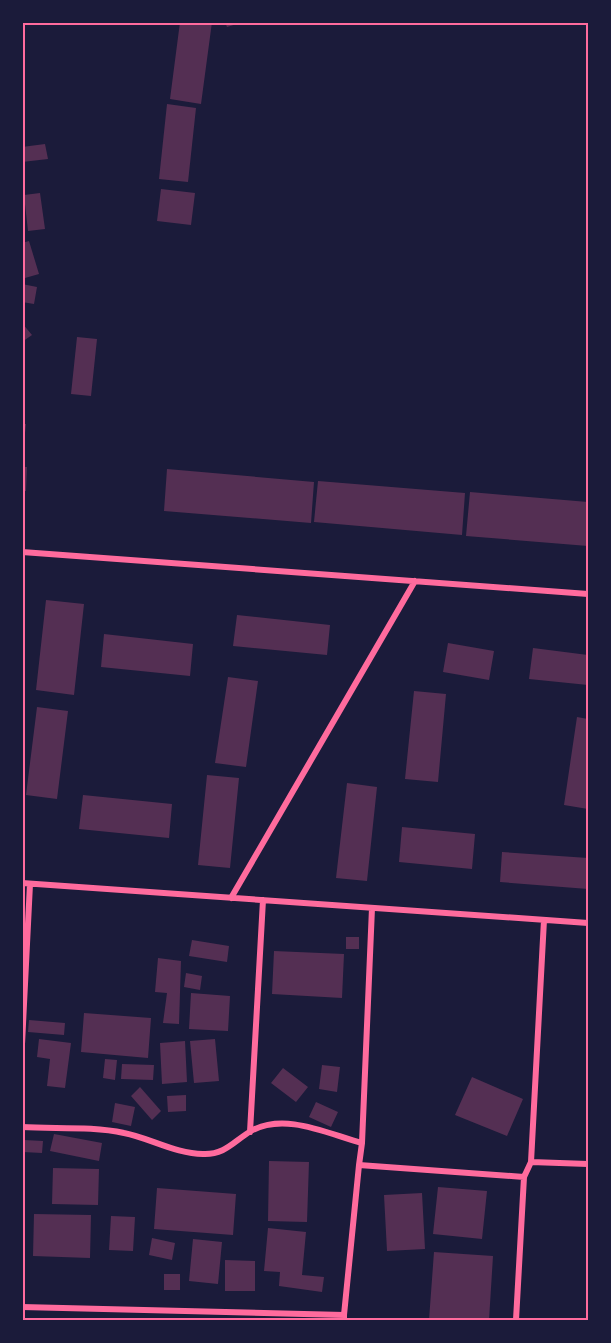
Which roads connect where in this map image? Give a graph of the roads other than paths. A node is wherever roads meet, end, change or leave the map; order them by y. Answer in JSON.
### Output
{"nodes":[{"id":1,"x":22,"y":552,"type":"edge"},
{"id":2,"x":415,"y":581,"type":"junction"},
{"id":3,"x":588,"y":594,"type":"edge"},
{"id":4,"x":26,"y":883,"type":"edge"},
{"id":5,"x":231,"y":898,"type":"junction"},
{"id":6,"x":263,"y":900,"type":"junction"},
{"id":7,"x":372,"y":908,"type":"junction"},
{"id":8,"x":544,"y":920,"type":"junction"},
{"id":9,"x":588,"y":923,"type":"edge"},
{"id":10,"x":22,"y":1044,"type":"edge"},
{"id":11,"x":22,"y":1127,"type":"edge"},
{"id":12,"x":250,"y":1132,"type":"junction"},
{"id":13,"x":362,"y":1143,"type":"junction"},
{"id":14,"x":531,"y":1162,"type":"junction"},
{"id":15,"x":588,"y":1164,"type":"edge"},
{"id":16,"x":358,"y":1165,"type":"junction"},
{"id":17,"x":524,"y":1177,"type":"junction"},
{"id":18,"x":22,"y":1307,"type":"edge"},
{"id":19,"x":344,"y":1318,"type":"edge"},
{"id":20,"x":516,"y":1320,"type":"edge"}],
"edges":[{"from":1,"to":2,"type":"street"},
{"from":2,"to":3,"type":"street"},
{"from":2,"to":5,"type":"street"},
{"from":4,"to":5,"type":"street"},
{"from":4,"to":10,"type":"street"},
{"from":5,"to":6,"type":"street"},
{"from":6,"to":7,"type":"street"},
{"from":6,"to":12,"type":"street"},
{"from":7,"to":8,"type":"street"},
{"from":7,"to":13,"type":"street"},
{"from":8,"to":9,"type":"street"},
{"from":8,"to":14,"type":"street"},
{"from":11,"to":12,"type":"street"},
{"from":12,"to":13,"type":"street"},
{"from":13,"to":16,"type":"street"},
{"from":14,"to":15,"type":"street"},
{"from":14,"to":17,"type":"street"},
{"from":16,"to":17,"type":"street"},
{"from":16,"to":19,"type":"street"},
{"from":17,"to":20,"type":"street"},
{"from":18,"to":19,"type":"street"}]}
